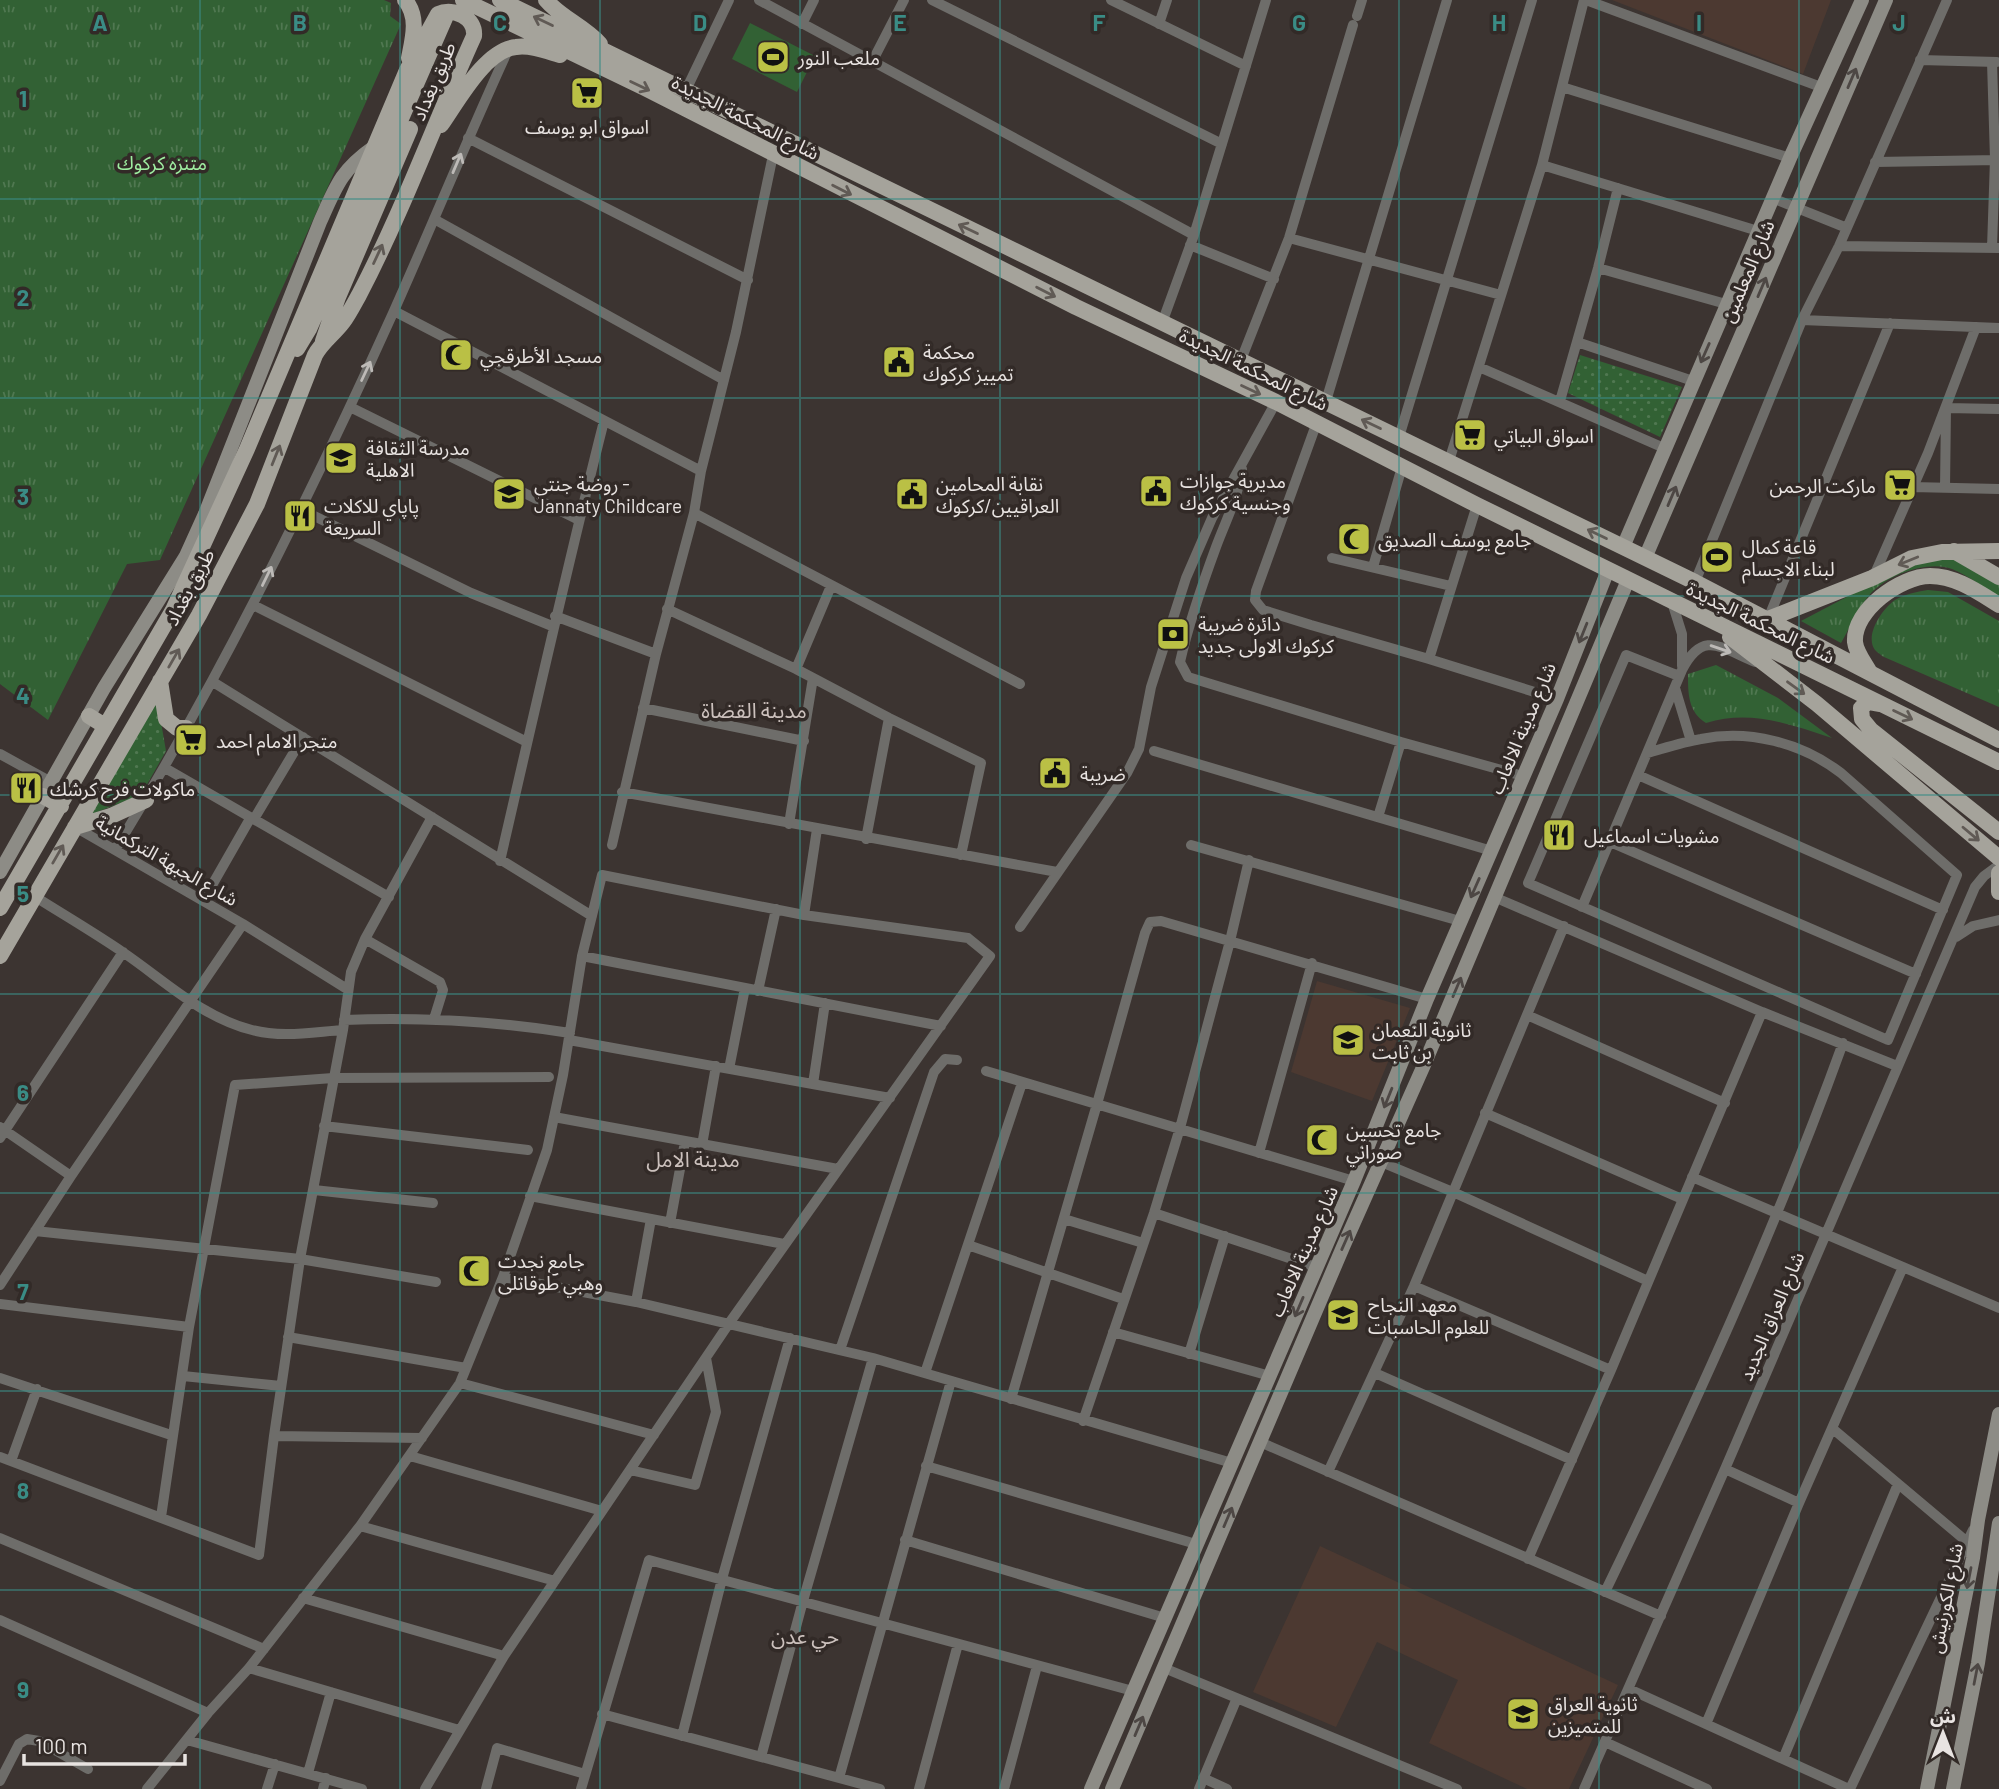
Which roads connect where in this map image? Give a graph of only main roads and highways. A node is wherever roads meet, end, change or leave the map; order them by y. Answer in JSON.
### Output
{"nodes":[{"id":1,"x":405,"y":0,"type":"edge"},
{"id":2,"x":453,"y":0,"type":"edge"},
{"id":3,"x":464,"y":0,"type":"edge"},
{"id":4,"x":546,"y":0,"type":"edge"},
{"id":5,"x":1862,"y":0,"type":"edge"},
{"id":6,"x":1886,"y":0,"type":"edge"},
{"id":7,"x":495,"y":7,"type":"edge"},
{"id":8,"x":602,"y":59,"type":"junction"},
{"id":9,"x":407,"y":70,"type":"junction"},
{"id":10,"x":430,"y":142,"type":"junction"},
{"id":11,"x":374,"y":147,"type":"junction"},
{"id":12,"x":323,"y":344,"type":"junction"},
{"id":13,"x":279,"y":371,"type":"junction"},
{"id":14,"x":238,"y":428,"type":"junction"},
{"id":15,"x":256,"y":428,"type":"junction"},
{"id":16,"x":1623,"y":547,"type":"junction"},
{"id":17,"x":1954,"y":551,"type":"junction"},
{"id":18,"x":1999,"y":551,"type":"edge"},
{"id":19,"x":1645,"y":558,"type":"junction"},
{"id":20,"x":1608,"y":570,"type":"junction"},
{"id":21,"x":1999,"y":577,"type":"edge"},
{"id":22,"x":1629,"y":580,"type":"junction"},
{"id":23,"x":1999,"y":605,"type":"edge"},
{"id":24,"x":1703,"y":616,"type":"junction"},
{"id":25,"x":1768,"y":619,"type":"junction"},
{"id":26,"x":1871,"y":673,"type":"junction"},
{"id":27,"x":160,"y":681,"type":"junction"},
{"id":28,"x":1879,"y":704,"type":"junction"},
{"id":29,"x":89,"y":716,"type":"junction"},
{"id":30,"x":105,"y":726,"type":"junction"},
{"id":31,"x":186,"y":729,"type":"road end"},
{"id":32,"x":1999,"y":740,"type":"edge"},
{"id":33,"x":1999,"y":762,"type":"edge"},
{"id":34,"x":47,"y":789,"type":"junction"},
{"id":35,"x":146,"y":800,"type":"road end"},
{"id":36,"x":61,"y":806,"type":"junction"},
{"id":37,"x":75,"y":827,"type":"junction"},
{"id":38,"x":1999,"y":832,"type":"edge"},
{"id":39,"x":4,"y":855,"type":"edge"},
{"id":40,"x":1999,"y":858,"type":"edge"},
{"id":41,"x":0,"y":873,"type":"edge"},
{"id":42,"x":1999,"y":873,"type":"edge"},
{"id":43,"x":1999,"y":892,"type":"edge"},
{"id":44,"x":0,"y":908,"type":"edge"},
{"id":45,"x":0,"y":956,"type":"edge"},
{"id":46,"x":1403,"y":1059,"type":"junction"},
{"id":47,"x":1424,"y":1065,"type":"junction"},
{"id":48,"x":1999,"y":1414,"type":"edge"},
{"id":49,"x":1999,"y":1524,"type":"edge"},
{"id":50,"x":1108,"y":1749,"type":"junction"},
{"id":51,"x":1126,"y":1757,"type":"junction"},
{"id":52,"x":1090,"y":1789,"type":"edge"},
{"id":53,"x":1112,"y":1789,"type":"edge"},
{"id":54,"x":1927,"y":1789,"type":"edge"},
{"id":55,"x":1953,"y":1789,"type":"edge"}],
"edges":[{"from":1,"to":9,"type":"main road"},
{"from":2,"to":13,"type":"main road"},
{"from":3,"to":7,"type":"main road","name":"شارع المحكمة الجديدة"},
{"from":3,"to":12,"type":"main road"},
{"from":4,"to":8,"type":"main road"},
{"from":5,"to":16,"type":"main road","name":"شارع المعلمين","one_way":true},
{"from":19,"to":6,"type":"main road","name":"شارع المعلمين","one_way":true},
{"from":7,"to":8,"type":"main road","name":"شارع المحكمة الجديدة"},
{"from":8,"to":10,"type":"main road"},
{"from":16,"to":8,"type":"main road","name":"شارع المحكمة الجديدة","one_way":true},
{"from":8,"to":20,"type":"main road","name":"شارع المحكمة الجديدة","one_way":true},
{"from":9,"to":10,"type":"main road","name":"طريق بغداد"},
{"from":9,"to":11,"type":"main road","name":"طريق بغداد"},
{"from":12,"to":10,"type":"main road","name":"طريق بغداد","one_way":true},
{"from":11,"to":13,"type":"main road","name":"طريق بغداد"},
{"from":11,"to":14,"type":"main road"},
{"from":27,"to":12,"type":"main road","name":"طريق بغداد","one_way":true},
{"from":13,"to":15,"type":"main road","name":"طريق بغداد"},
{"from":14,"to":15,"type":"main road"},
{"from":14,"to":29,"type":"main road"},
{"from":15,"to":30,"type":"main road","name":"طريق بغداد"},
{"from":16,"to":19,"type":"main road","name":"شارع المحكمة الجديدة"},
{"from":17,"to":18,"type":"main road"},
{"from":17,"to":21,"type":"main road"},
{"from":17,"to":25,"type":"main road","one_way":true},
{"from":19,"to":25,"type":"main road","name":"شارع المحكمة الجديدة"},
{"from":20,"to":22,"type":"main road","name":"شارع المحكمة الجديدة"},
{"from":20,"to":46,"type":"main road","name":"شارع مدينة الالعاب","one_way":true},
{"from":22,"to":24,"type":"main road","name":"شارع المحكمة الجديدة"},
{"from":47,"to":22,"type":"main road","name":"شارع مدينة الالعاب","one_way":true},
{"from":23,"to":26,"type":"main road"},
{"from":24,"to":28,"type":"main road","name":"شارع المحكمة الجديدة"},
{"from":24,"to":40,"type":"main road","one_way":true},
{"from":25,"to":26,"type":"main road","name":"شارع المحكمة الجديدة"},
{"from":26,"to":32,"type":"main road","name":"شارع المحكمة الجديدة"},
{"from":27,"to":31,"type":"main road"},
{"from":27,"to":37,"type":"main road","name":"طريق بغداد"},
{"from":28,"to":33,"type":"main road","name":"شارع المحكمة الجديدة","one_way":true},
{"from":28,"to":38,"type":"main road"},
{"from":29,"to":30,"type":"main road"},
{"from":29,"to":34,"type":"main road"},
{"from":30,"to":36,"type":"main road","name":"طريق بغداد"},
{"from":34,"to":36,"type":"main road"},
{"from":34,"to":39,"type":"main road"},
{"from":35,"to":37,"type":"main road"},
{"from":36,"to":44,"type":"main road","name":"طريق بغداد"},
{"from":45,"to":37,"type":"main road","name":"طريق بغداد","one_way":true},
{"from":39,"to":41,"type":"main road"},
{"from":42,"to":43,"type":"main road"},
{"from":46,"to":47,"type":"main road"},
{"from":46,"to":50,"type":"main road","name":"شارع مدينة الالعاب","one_way":true},
{"from":51,"to":47,"type":"main road","name":"شارع مدينة الالعاب","one_way":true},
{"from":48,"to":54,"type":"main road","name":"شارع الكورنيش","one_way":true},
{"from":55,"to":49,"type":"main road","name":"شارع الكورنيش","one_way":true},
{"from":50,"to":51,"type":"main road"},
{"from":50,"to":52,"type":"main road","name":"شارع مدينة الالعاب"},
{"from":51,"to":53,"type":"main road","name":"شارع مدينة الالعاب"}]}
